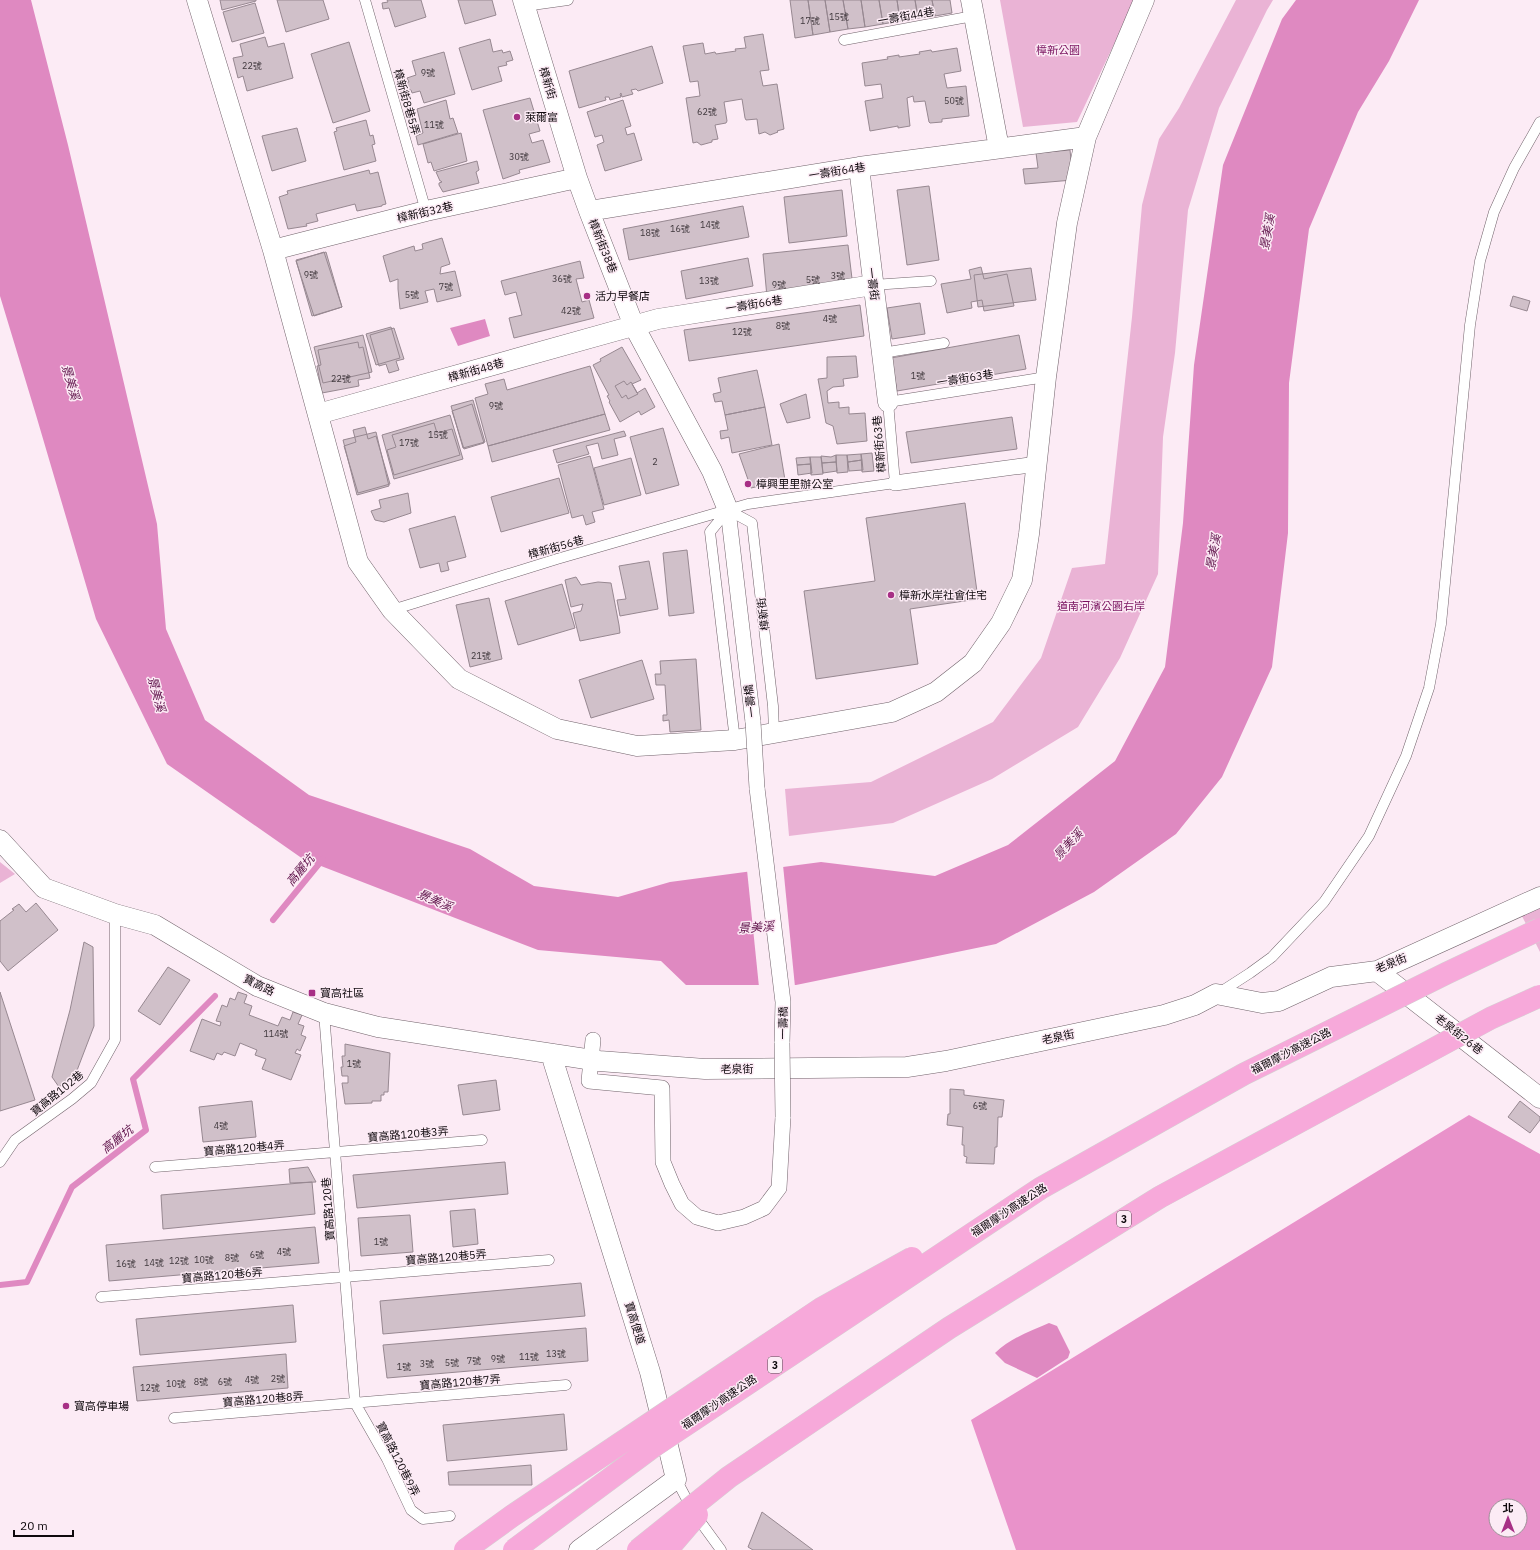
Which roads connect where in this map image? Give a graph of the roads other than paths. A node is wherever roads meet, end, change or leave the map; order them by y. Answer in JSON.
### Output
{"nodes":[{"id":1,"x":197,"y":0,"type":"edge"},
{"id":2,"x":365,"y":0,"type":"edge"},
{"id":3,"x":568,"y":0,"type":"edge"},
{"id":4,"x":1144,"y":0,"type":"edge"},
{"id":5,"x":524,"y":3,"type":"edge"},
{"id":6,"x":972,"y":8,"type":"edge"},
{"id":7,"x":844,"y":40,"type":"dead end"},
{"id":8,"x":1540,"y":122,"type":"edge"},
{"id":9,"x":1086,"y":136,"type":"junction"},
{"id":10,"x":999,"y":148,"type":"junction"},
{"id":11,"x":859,"y":167,"type":"junction"},
{"id":12,"x":577,"y":178,"type":"junction"},
{"id":13,"x":589,"y":211,"type":"junction"},
{"id":14,"x":426,"y":212,"type":"junction"},
{"id":15,"x":273,"y":250,"type":"junction"},
{"id":16,"x":931,"y":281,"type":"dead end"},
{"id":17,"x":873,"y":286,"type":"junction"},
{"id":18,"x":634,"y":326,"type":"junction"},
{"id":19,"x":944,"y":343,"type":"dead end"},
{"id":20,"x":882,"y":352,"type":"junction"},
{"id":21,"x":1046,"y":377,"type":"junction"},
{"id":22,"x":888,"y":402,"type":"junction"},
{"id":23,"x":318,"y":414,"type":"junction"},
{"id":24,"x":1037,"y":464,"type":"junction"},
{"id":25,"x":895,"y":483,"type":"junction"},
{"id":26,"x":728,"y":510,"type":"junction"},
{"id":27,"x":392,"y":610,"type":"junction"},
{"id":28,"x":774,"y":732,"type":"junction"},
{"id":29,"x":735,"y":740,"type":"junction"},
{"id":30,"x":0,"y":840,"type":"edge"},
{"id":31,"x":1540,"y":896,"type":"edge"},
{"id":32,"x":115,"y":914,"type":"junction"},
{"id":33,"x":1540,"y":930,"type":"edge"},
{"id":34,"x":1377,"y":971,"type":"junction"},
{"id":35,"x":1216,"y":994,"type":"junction"},
{"id":36,"x":1540,"y":996,"type":"edge"},
{"id":37,"x":324,"y":1013,"type":"junction"},
{"id":38,"x":593,"y":1040,"type":"dead end"},
{"id":39,"x":551,"y":1054,"type":"junction"},
{"id":40,"x":591,"y":1060,"type":"junction"},
{"id":41,"x":1540,"y":1098,"type":"edge"},
{"id":42,"x":482,"y":1140,"type":"dead end"},
{"id":43,"x":335,"y":1152,"type":"junction"},
{"id":44,"x":0,"y":1162,"type":"edge"},
{"id":45,"x":155,"y":1167,"type":"dead end"},
{"id":46,"x":1041,"y":1188,"type":"junction"},
{"id":47,"x":549,"y":1260,"type":"dead end"},
{"id":48,"x":345,"y":1277,"type":"junction"},
{"id":49,"x":101,"y":1297,"type":"dead end"},
{"id":50,"x":566,"y":1385,"type":"dead end"},
{"id":51,"x":355,"y":1403,"type":"junction"},
{"id":52,"x":174,"y":1418,"type":"dead end"},
{"id":53,"x":729,"y":1477,"type":"junction"},
{"id":54,"x":676,"y":1479,"type":"junction"},
{"id":55,"x":450,"y":1516,"type":"dead end"},
{"id":56,"x":465,"y":1550,"type":"edge"},
{"id":57,"x":514,"y":1550,"type":"edge"},
{"id":58,"x":579,"y":1550,"type":"edge"},
{"id":59,"x":638,"y":1550,"type":"edge"},
{"id":60,"x":667,"y":1550,"type":"edge"},
{"id":61,"x":721,"y":1550,"type":"edge"}],
"edges":[{"from":1,"to":15,"type":"street"},
{"from":2,"to":14,"type":"lane","name":"樟新街8巷5弄"},
{"from":3,"to":5,"type":"lane"},
{"from":4,"to":9,"type":"street"},
{"from":5,"to":12,"type":"street","name":"樟新街"},
{"from":6,"to":7,"type":"lane","name":"一壽街44巷"},
{"from":6,"to":10,"type":"street"},
{"from":8,"to":35,"type":"lane"},
{"from":9,"to":10,"type":"street","name":"一壽街64巷"},
{"from":9,"to":21,"type":"street"},
{"from":10,"to":11,"type":"street","name":"一壽街64巷"},
{"from":11,"to":13,"type":"street","name":"一壽街64巷"},
{"from":11,"to":17,"type":"street","name":"一壽街"},
{"from":12,"to":13,"type":"street","name":"樟新街"},
{"from":12,"to":14,"type":"street","name":"樟新街32巷"},
{"from":13,"to":18,"type":"street","name":"樟新街38巷"},
{"from":14,"to":15,"type":"street","name":"樟新街32巷"},
{"from":15,"to":23,"type":"street"},
{"from":16,"to":17,"type":"lane"},
{"from":17,"to":18,"type":"street","name":"一壽街66巷"},
{"from":17,"to":20,"type":"street","name":"一壽街"},
{"from":18,"to":23,"type":"street","name":"樟新街48巷"},
{"from":18,"to":26,"type":"street"},
{"from":19,"to":20,"type":"lane"},
{"from":20,"to":22,"type":"street","name":"一壽街"},
{"from":21,"to":22,"type":"lane","name":"一壽街63巷"},
{"from":21,"to":24,"type":"street"},
{"from":22,"to":25,"type":"lane","name":"樟新街63巷"},
{"from":23,"to":27,"type":"street"},
{"from":24,"to":25,"type":"street"},
{"from":24,"to":28,"type":"street"},
{"from":25,"to":26,"type":"lane","name":"樟新街63巷"},
{"from":26,"to":27,"type":"lane","name":"樟新街56巷"},
{"from":26,"to":28,"type":"lane","name":"樟新街"},
{"from":26,"to":29,"type":"lane"},
{"from":26,"to":40,"type":"street","name":"一壽橋","bridge":true},
{"from":27,"to":29,"type":"street"},
{"from":28,"to":29,"type":"street"},
{"from":30,"to":32,"type":"street","name":"寶高路"},
{"from":31,"to":34,"type":"street","name":"老泉街"},
{"from":32,"to":37,"type":"street","name":"寶高路"},
{"from":32,"to":44,"type":"lane","name":"寶高路102巷"},
{"from":33,"to":46,"type":"highway","name":"福爾摩沙高速公路","number":"3","bridge":true},
{"from":34,"to":35,"type":"street","name":"老泉街"},
{"from":34,"to":41,"type":"street","name":"老泉街26巷"},
{"from":35,"to":40,"type":"street","name":"老泉街"},
{"from":36,"to":53,"type":"highway","number":"3","bridge":true},
{"from":37,"to":39,"type":"street","name":"寶高路"},
{"from":37,"to":43,"type":"lane","name":"寶高路120巷"},
{"from":38,"to":40,"type":"street","name":"一壽橋"},
{"from":39,"to":40,"type":"street","name":"老泉街"},
{"from":39,"to":54,"type":"street","name":"寶高便道"},
{"from":42,"to":43,"type":"lane","name":"寶高路120巷3弄"},
{"from":43,"to":45,"type":"lane","name":"寶高路120巷4弄"},
{"from":43,"to":48,"type":"lane","name":"寶高路120巷"},
{"from":46,"to":56,"type":"highway","bridge":true},
{"from":46,"to":57,"type":"highway","name":"福爾摩沙高速公路","number":"3","bridge":true},
{"from":47,"to":48,"type":"lane","name":"寶高路120巷5弄"},
{"from":48,"to":49,"type":"lane","name":"寶高路120巷6弄"},
{"from":48,"to":51,"type":"lane","name":"寶高路120巷"},
{"from":50,"to":51,"type":"lane","name":"寶高路120巷7弄"},
{"from":51,"to":52,"type":"lane","name":"寶高路120巷8弄"},
{"from":51,"to":55,"type":"lane","name":"寶高路120巷9弄"},
{"from":53,"to":59,"type":"highway","number":"3","bridge":true},
{"from":53,"to":60,"type":"highway","bridge":true},
{"from":54,"to":58,"type":"street"},
{"from":54,"to":61,"type":"lane"}]}
